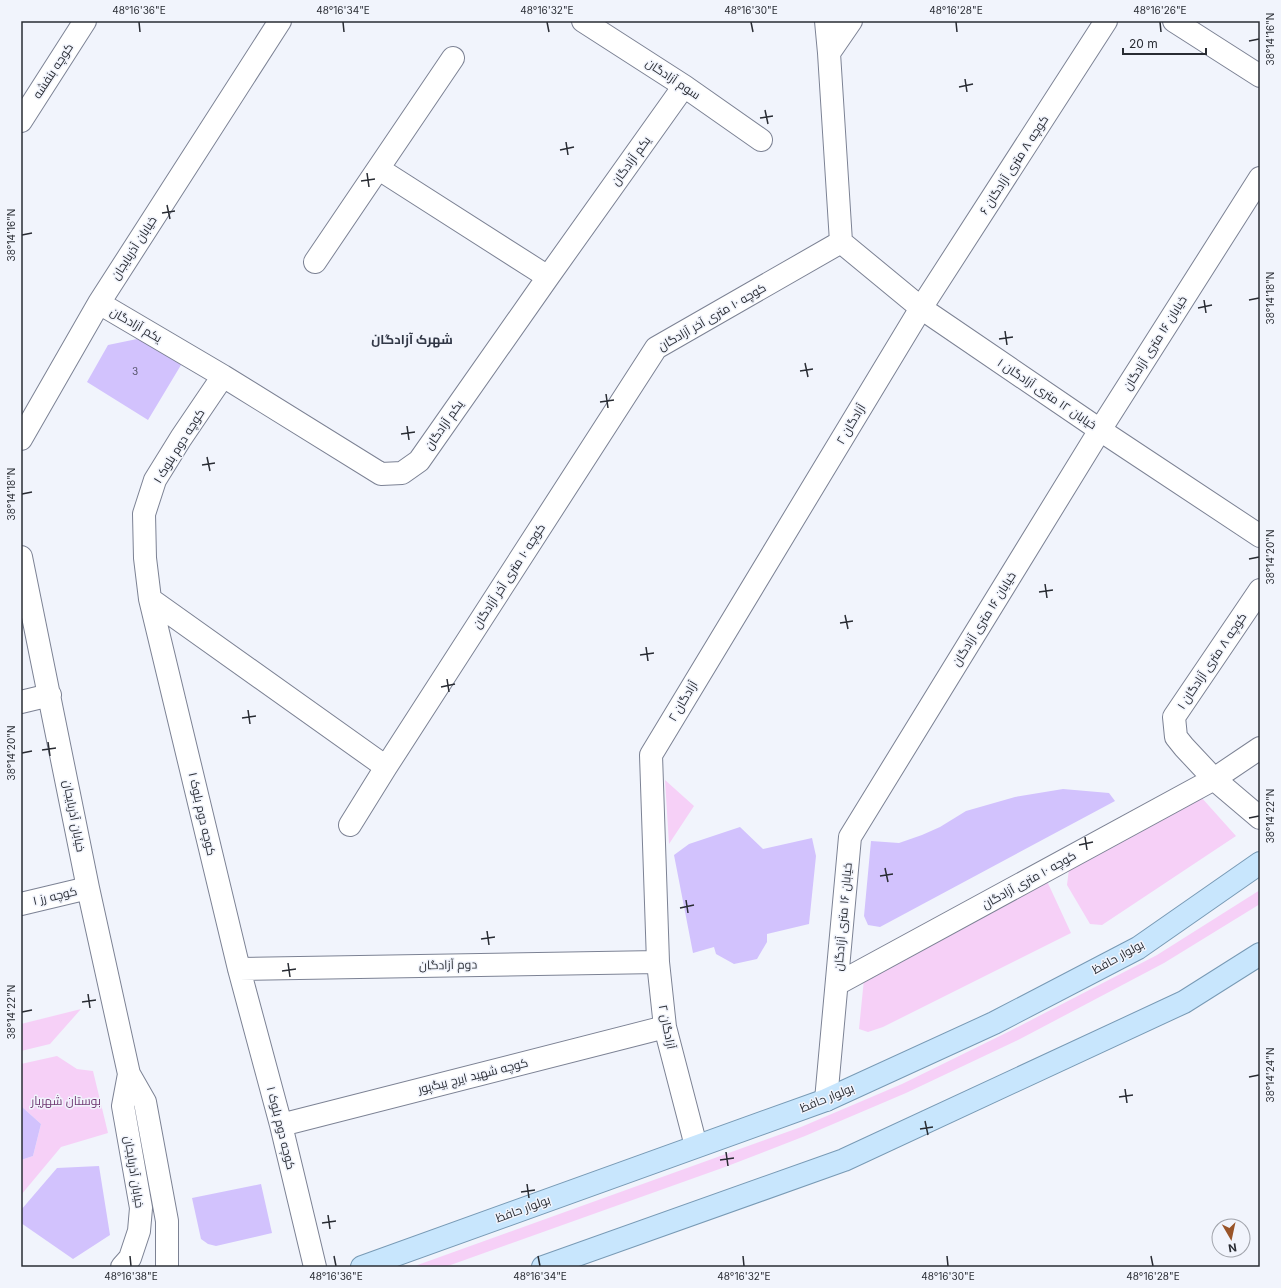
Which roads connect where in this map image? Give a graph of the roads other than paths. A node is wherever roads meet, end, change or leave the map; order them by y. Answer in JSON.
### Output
{"nodes":[{"id":1,"x":85,"y":21,"type":"edge"},
{"id":2,"x":280,"y":21,"type":"edge"},
{"id":3,"x":583,"y":21,"type":"edge"},
{"id":4,"x":826,"y":21,"type":"edge"},
{"id":5,"x":851,"y":21,"type":"edge"},
{"id":6,"x":1106,"y":21,"type":"edge"},
{"id":7,"x":1174,"y":21,"type":"edge"},
{"id":8,"x":829,"y":53,"type":"junction"},
{"id":9,"x":453,"y":58,"type":"dead end"},
{"id":10,"x":1260,"y":76,"type":"edge"},
{"id":11,"x":684,"y":86,"type":"junction"},
{"id":12,"x":21,"y":120,"type":"edge"},
{"id":13,"x":761,"y":140,"type":"dead end"},
{"id":14,"x":379,"y":169,"type":"junction"},
{"id":15,"x":1260,"y":178,"type":"edge"},
{"id":16,"x":841,"y":242,"type":"junction"},
{"id":17,"x":315,"y":262,"type":"dead end"},
{"id":18,"x":548,"y":277,"type":"junction"},
{"id":19,"x":99,"y":303,"type":"junction"},
{"id":20,"x":921,"y":308,"type":"junction"},
{"id":21,"x":223,"y":376,"type":"junction"},
{"id":22,"x":1100,"y":430,"type":"junction"},
{"id":23,"x":21,"y":439,"type":"edge"},
{"id":24,"x":1260,"y":536,"type":"edge"},
{"id":25,"x":21,"y":557,"type":"edge"},
{"id":26,"x":1260,"y":590,"type":"edge"},
{"id":27,"x":150,"y":599,"type":"junction"},
{"id":28,"x":50,"y":695,"type":"junction"},
{"id":29,"x":21,"y":702,"type":"edge"},
{"id":30,"x":1260,"y":748,"type":"edge"},
{"id":31,"x":386,"y":767,"type":"junction"},
{"id":32,"x":1214,"y":779,"type":"junction"},
{"id":33,"x":1260,"y":818,"type":"edge"},
{"id":34,"x":350,"y":825,"type":"dead end"},
{"id":35,"x":1260,"y":863,"type":"edge"},
{"id":36,"x":88,"y":888,"type":"junction"},
{"id":37,"x":21,"y":904,"type":"edge"},
{"id":38,"x":1260,"y":954,"type":"edge"},
{"id":39,"x":658,"y":962,"type":"junction"},
{"id":40,"x":239,"y":969,"type":"junction"},
{"id":41,"x":837,"y":984,"type":"junction"},
{"id":42,"x":665,"y":1027,"type":"junction"},
{"id":43,"x":129,"y":1074,"type":"junction"},
{"id":44,"x":826,"y":1100,"type":"junction"},
{"id":45,"x":281,"y":1125,"type":"junction"},
{"id":46,"x":696,"y":1146,"type":"junction"},
{"id":47,"x":122,"y":1267,"type":"edge"},
{"id":48,"x":167,"y":1267,"type":"edge"},
{"id":49,"x":315,"y":1267,"type":"edge"},
{"id":50,"x":362,"y":1267,"type":"edge"},
{"id":51,"x":543,"y":1267,"type":"edge"}],
"edges":[{"from":1,"to":12,"type":"street","name":"کوچه بنفشه"},
{"from":2,"to":19,"type":"street","name":"خیابان آذربایجان"},
{"from":3,"to":11,"type":"street","name":"سوم آزادگان"},
{"from":4,"to":8,"type":"street"},
{"from":5,"to":8,"type":"street"},
{"from":6,"to":20,"type":"street","name":"کوچه ۸ متری آزادگان ۶"},
{"from":7,"to":10,"type":"street"},
{"from":8,"to":16,"type":"street"},
{"from":9,"to":14,"type":"street"},
{"from":11,"to":13,"type":"street","name":"سوم آزادگان"},
{"from":11,"to":18,"type":"street","name":"یکم آزادگان"},
{"from":14,"to":17,"type":"street"},
{"from":14,"to":18,"type":"street"},
{"from":15,"to":22,"type":"street","name":"خیابان ۱۶ متری آزادگان"},
{"from":16,"to":20,"type":"street","name":"خیابان ۱۲ متری آزادگان ۱"},
{"from":16,"to":31,"type":"street","name":"کوچه ۱۰ متری آخر آزادگان"},
{"from":18,"to":21,"type":"street","name":"یکم آزادگان"},
{"from":19,"to":21,"type":"street","name":"یکم آزادگان"},
{"from":19,"to":23,"type":"street","name":"خیابان آذربایجان"},
{"from":20,"to":22,"type":"street","name":"خیابان ۱۲ متری آزادگان ۱"},
{"from":20,"to":39,"type":"street","name":"آزادگان ۲"},
{"from":21,"to":27,"type":"street","name":"کوچه دوم بلوک ۱"},
{"from":22,"to":24,"type":"street","name":"خیابان ۱۲ متری آزادگان ۱"},
{"from":22,"to":41,"type":"street","name":"خیابان ۱۶ متری آزادگان"},
{"from":25,"to":28,"type":"street","name":"خیابان آذربایجان"},
{"from":26,"to":32,"type":"street","name":"کوچه ۸ متری آزادگان ۱"},
{"from":27,"to":31,"type":"street"},
{"from":27,"to":40,"type":"street","name":"کوچه دوم بلوک ۱"},
{"from":28,"to":29,"type":"street"},
{"from":28,"to":36,"type":"street","name":"خیابان آذربایجان"},
{"from":30,"to":32,"type":"street","name":"کوچه ۱۰ متری آزادگان"},
{"from":31,"to":34,"type":"street","name":"کوچه ۱۰ متری آخر آزادگان"},
{"from":32,"to":33,"type":"street","name":"کوچه ۸ متری آزادگان ۱"},
{"from":32,"to":41,"type":"street","name":"کوچه ۱۰ متری آزادگان"},
{"from":35,"to":44,"type":"main road","name":"بولوار حافظ"},
{"from":36,"to":37,"type":"street","name":"کوچه رز ۱"},
{"from":36,"to":43,"type":"street","name":"خیابان آذربایجان"},
{"from":38,"to":51,"type":"main road"},
{"from":39,"to":40,"type":"street","name":"دوم آزادگان"},
{"from":39,"to":42,"type":"street","name":"آزادگان ۲"},
{"from":40,"to":45,"type":"street","name":"کوچه دوم بلوک ۱"},
{"from":41,"to":44,"type":"street","name":"خیابان ۱۶ متری آزادگان"},
{"from":42,"to":45,"type":"street","name":"کوچه شهید ایرج بیگ‌پور"},
{"from":42,"to":46,"type":"street","name":"آزادگان ۲"},
{"from":43,"to":47,"type":"street","name":"خیابان آذربایجان"},
{"from":43,"to":48,"type":"street","name":"خیابان آذربایجان"},
{"from":44,"to":46,"type":"main road","name":"بولوار حافظ"},
{"from":45,"to":49,"type":"street","name":"کوچه دوم بلوک ۱"},
{"from":46,"to":50,"type":"main road","name":"بولوار حافظ"}]}
